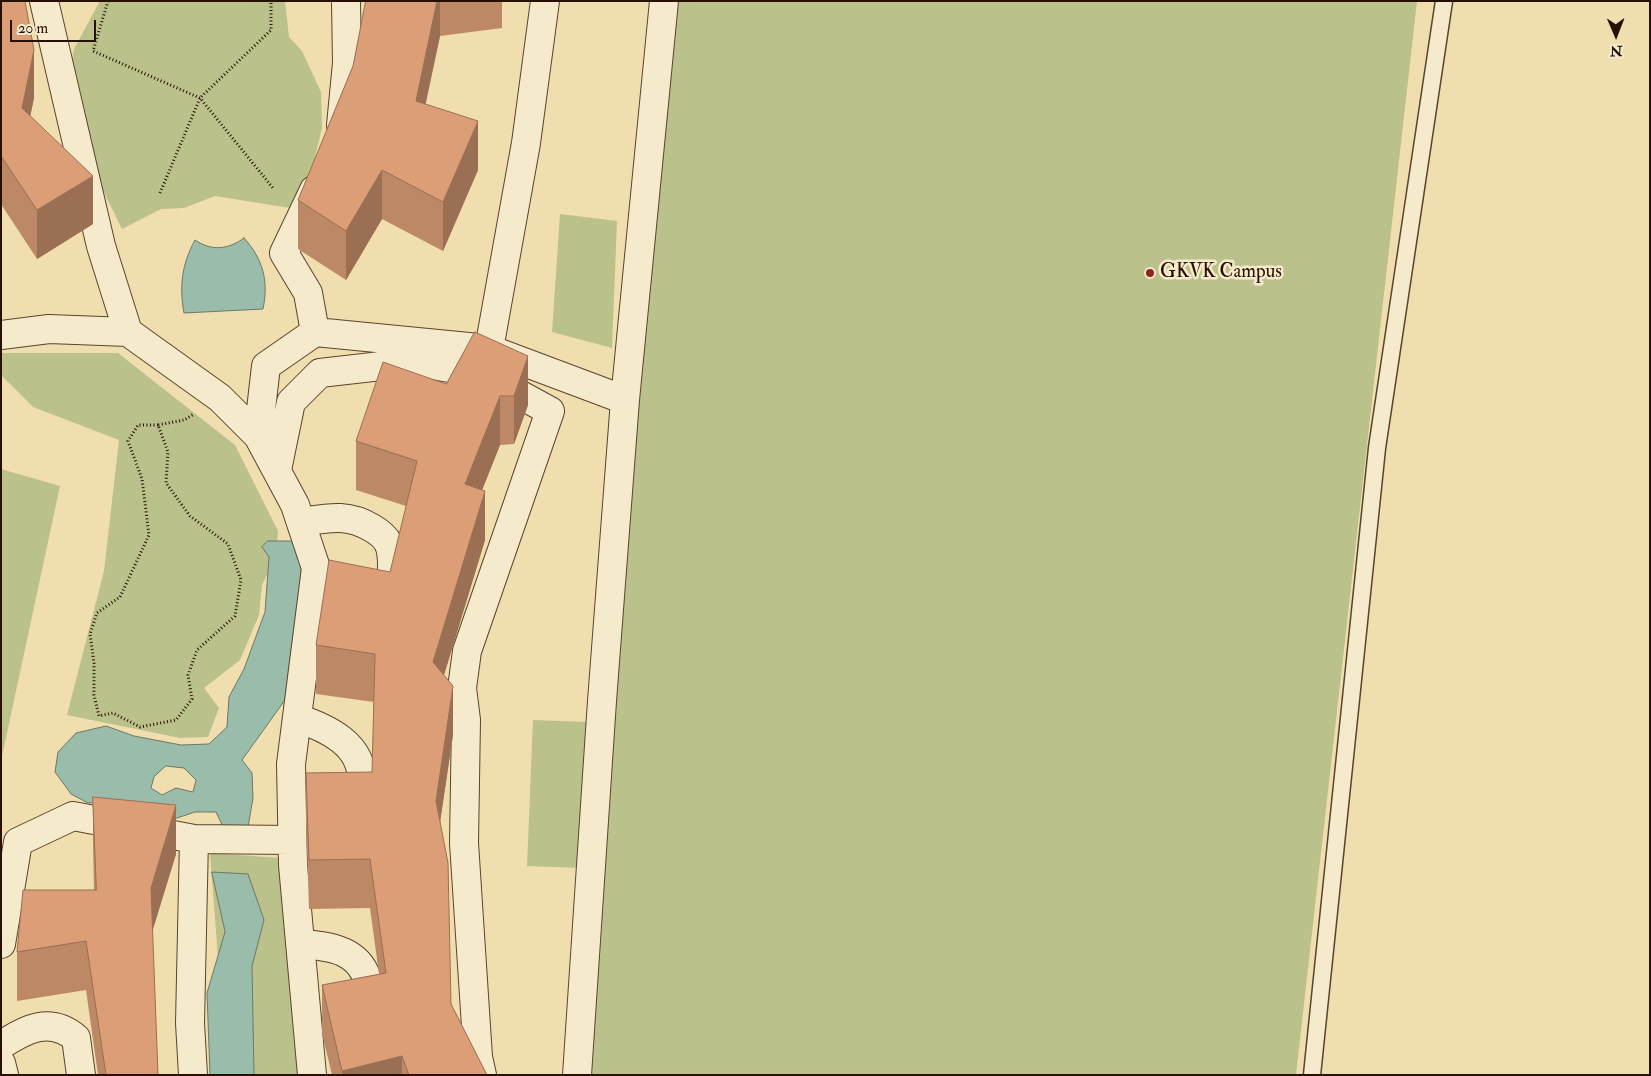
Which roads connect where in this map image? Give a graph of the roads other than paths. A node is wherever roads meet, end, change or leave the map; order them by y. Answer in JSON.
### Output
{"nodes":[{"id":1,"x":44,"y":1,"type":"edge"},
{"id":2,"x":346,"y":1,"type":"edge"},
{"id":3,"x":545,"y":1,"type":"edge"},
{"id":4,"x":664,"y":1,"type":"edge"},
{"id":5,"x":1444,"y":1,"type":"edge"},
{"id":6,"x":128,"y":332,"type":"junction"},
{"id":7,"x":315,"y":332,"type":"junction"},
{"id":8,"x":1,"y":335,"type":"edge"},
{"id":9,"x":490,"y":348,"type":"junction"},
{"id":10,"x":442,"y":355,"type":"junction"},
{"id":11,"x":626,"y":400,"type":"junction"},
{"id":12,"x":258,"y":436,"type":"junction"},
{"id":13,"x":276,"y":470,"type":"junction"},
{"id":14,"x":301,"y":522,"type":"junction"},
{"id":15,"x":360,"y":608,"type":"edge"},
{"id":16,"x":297,"y":718,"type":"junction"},
{"id":17,"x":194,"y":839,"type":"junction"},
{"id":18,"x":291,"y":840,"type":"junction"},
{"id":19,"x":1,"y":944,"type":"edge"},
{"id":20,"x":300,"y":944,"type":"junction"},
{"id":21,"x":328,"y":1026,"type":"junction"},
{"id":22,"x":1,"y":1045,"type":"edge"},
{"id":23,"x":1,"y":1064,"type":"edge"},
{"id":24,"x":4,"y":1075,"type":"edge"},
{"id":25,"x":81,"y":1075,"type":"edge"},
{"id":26,"x":194,"y":1075,"type":"edge"},
{"id":27,"x":312,"y":1075,"type":"edge"},
{"id":28,"x":482,"y":1075,"type":"edge"},
{"id":29,"x":577,"y":1075,"type":"edge"},
{"id":30,"x":1312,"y":1075,"type":"edge"}],
"edges":[{"from":1,"to":6,"type":"street"},
{"from":2,"to":7,"type":"street"},
{"from":3,"to":9,"type":"street"},
{"from":4,"to":11,"type":"street"},
{"from":5,"to":30,"type":"lane"},
{"from":6,"to":8,"type":"street"},
{"from":6,"to":12,"type":"street"},
{"from":7,"to":10,"type":"street"},
{"from":7,"to":12,"type":"street"},
{"from":9,"to":10,"type":"street"},
{"from":9,"to":11,"type":"street"},
{"from":10,"to":13,"type":"street"},
{"from":10,"to":28,"type":"street"},
{"from":11,"to":29,"type":"street"},
{"from":12,"to":13,"type":"street"},
{"from":13,"to":14,"type":"street"},
{"from":14,"to":15,"type":"street"},
{"from":14,"to":16,"type":"street"},
{"from":16,"to":18,"type":"street"},
{"from":16,"to":18,"type":"street"},
{"from":17,"to":18,"type":"street"},
{"from":17,"to":19,"type":"street"},
{"from":17,"to":26,"type":"street"},
{"from":18,"to":20,"type":"street"},
{"from":20,"to":21,"type":"street"},
{"from":20,"to":21,"type":"street"},
{"from":21,"to":27,"type":"street"},
{"from":22,"to":25,"type":"street"},
{"from":23,"to":24,"type":"street"}]}
